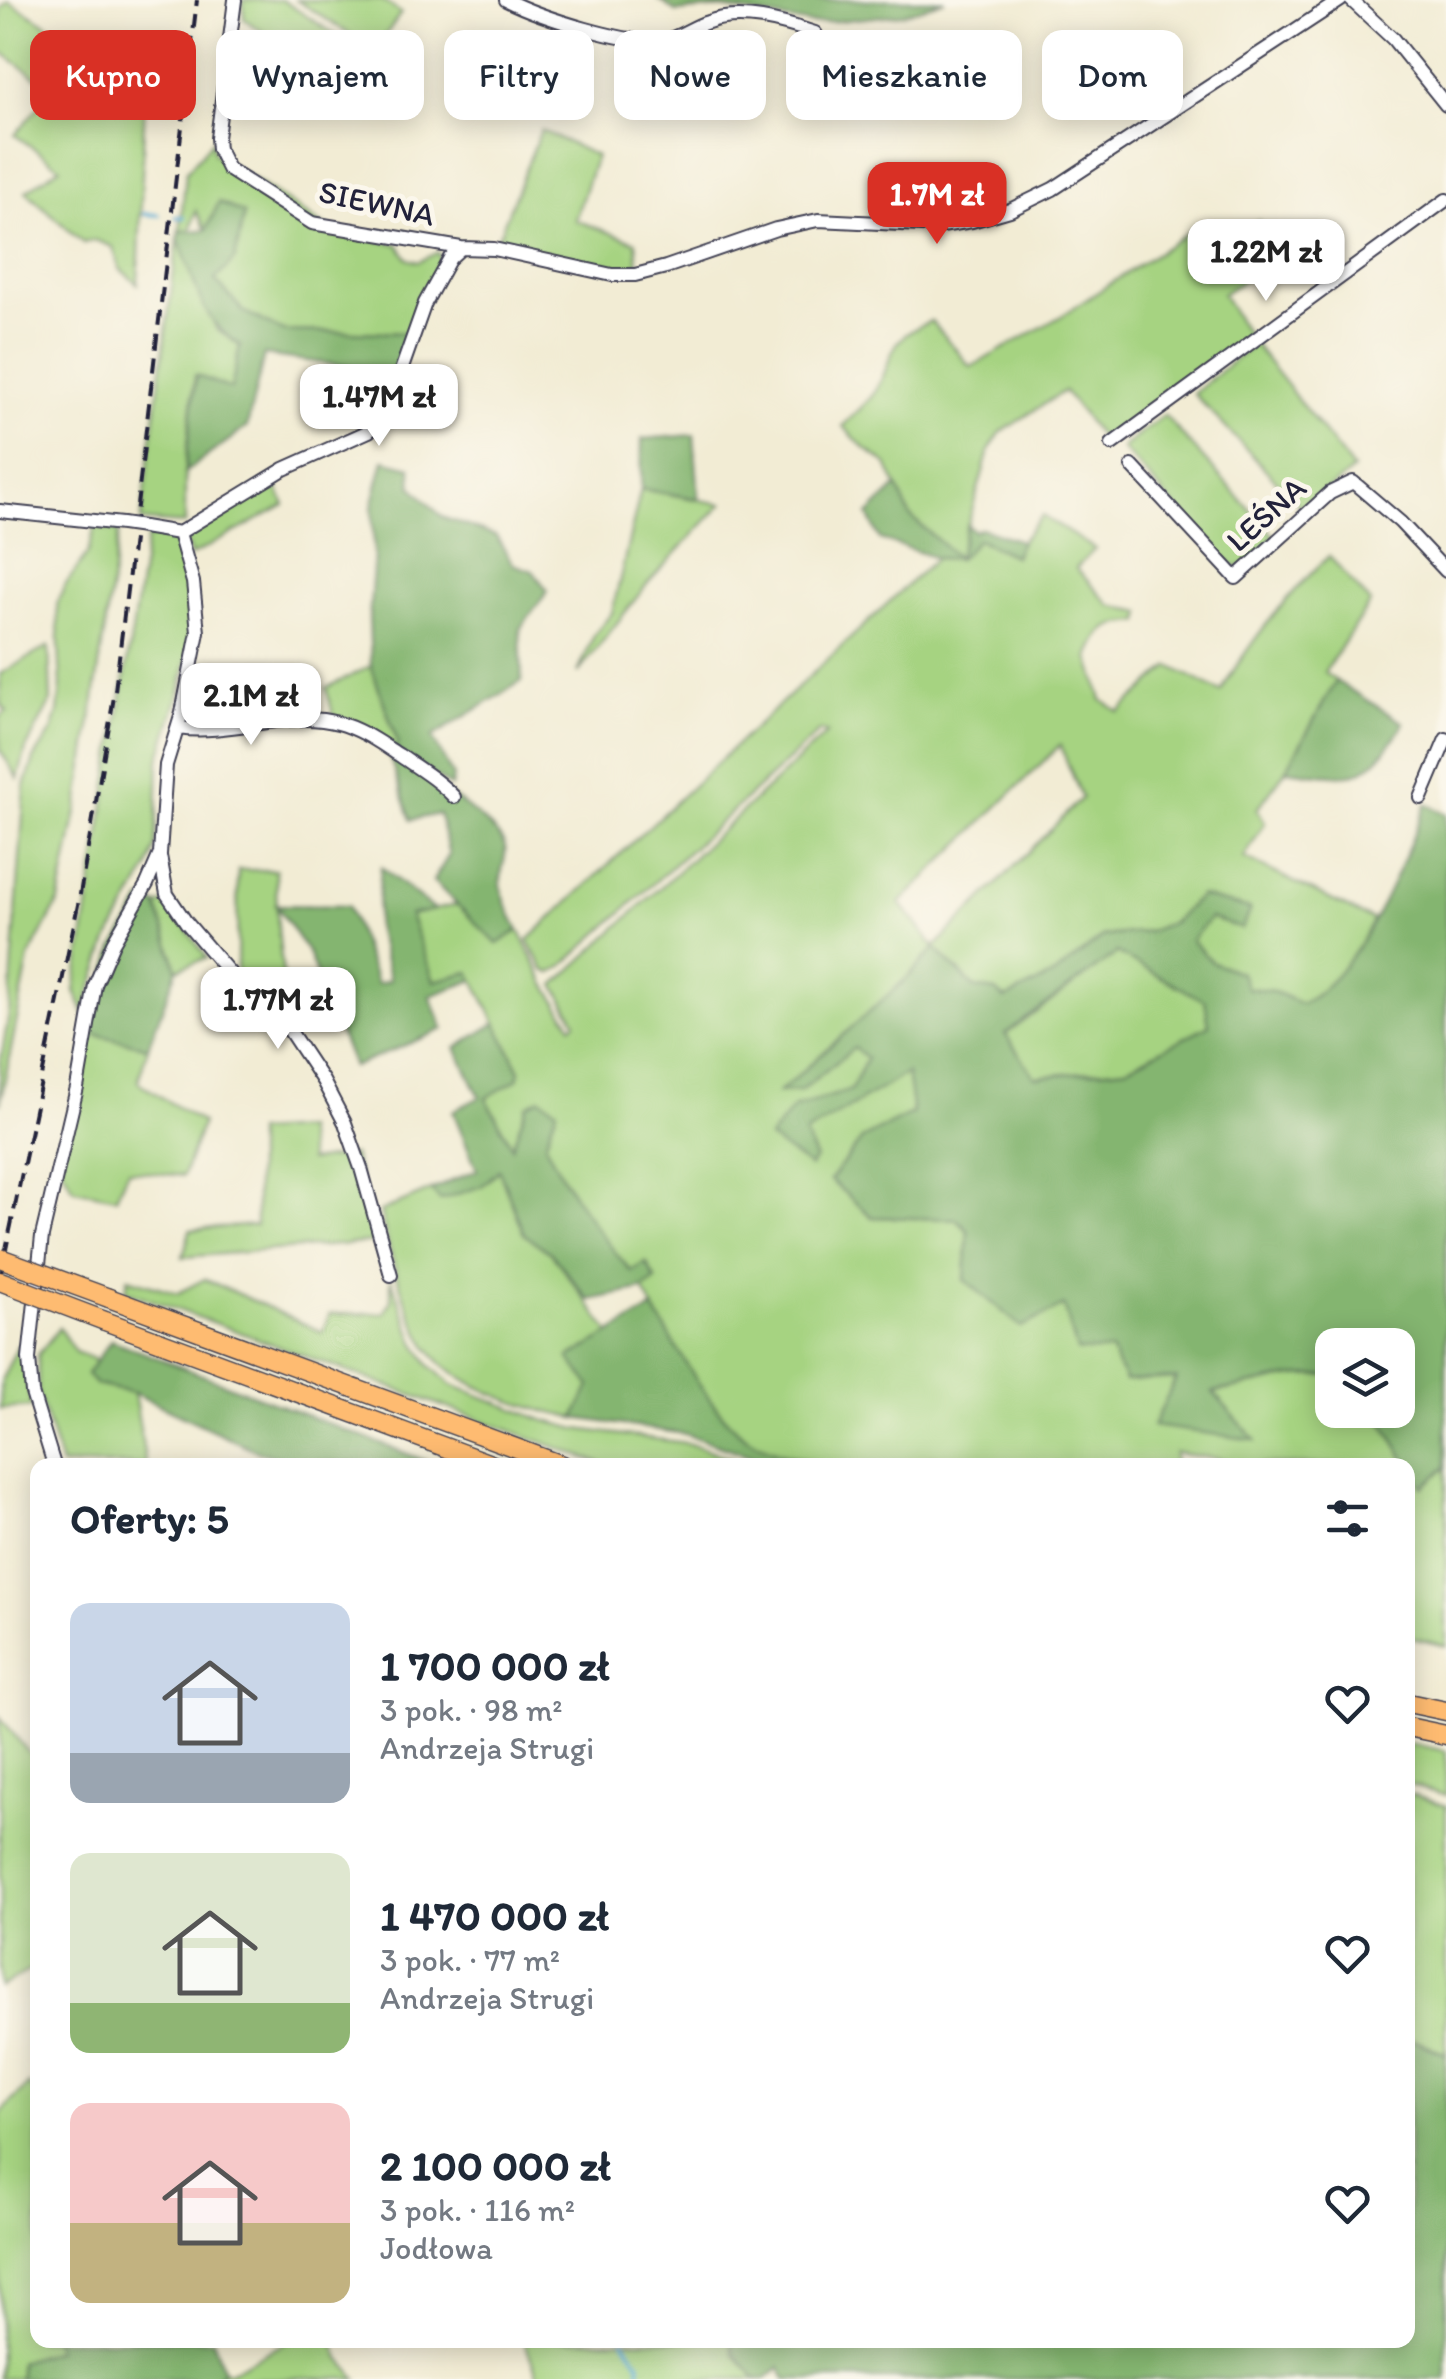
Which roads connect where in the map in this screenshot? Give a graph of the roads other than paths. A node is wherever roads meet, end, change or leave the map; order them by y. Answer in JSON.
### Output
{"nodes":[{"id":1,"x":235,"y":0,"type":"edge"},
{"id":2,"x":506,"y":0,"type":"edge"},
{"id":3,"x":1341,"y":0,"type":"edge"},
{"id":4,"x":1352,"y":0,"type":"edge"},
{"id":5,"x":805,"y":30,"type":"edge"},
{"id":6,"x":1446,"y":105,"type":"edge"},
{"id":7,"x":1446,"y":200,"type":"edge"},
{"id":8,"x":461,"y":248,"type":"junction"},
{"id":9,"x":1112,"y":444,"type":"dead end"},
{"id":10,"x":1132,"y":466,"type":"dead end"},
{"id":11,"x":0,"y":512,"type":"edge"},
{"id":12,"x":179,"y":532,"type":"junction"},
{"id":13,"x":1446,"y":571,"type":"edge"},
{"id":14,"x":178,"y":728,"type":"junction"},
{"id":15,"x":1446,"y":739,"type":"edge"},
{"id":16,"x":454,"y":797,"type":"dead end"},
{"id":17,"x":1421,"y":798,"type":"dead end"},
{"id":18,"x":160,"y":854,"type":"junction"},
{"id":19,"x":142,"y":892,"type":"junction"},
{"id":20,"x":167,"y":894,"type":"junction"},
{"id":21,"x":0,"y":1258,"type":"edge"},
{"id":22,"x":390,"y":1275,"type":"dead end"},
{"id":23,"x":0,"y":1282,"type":"edge"},
{"id":24,"x":52,"y":1458,"type":"edge"},
{"id":25,"x":474,"y":1458,"type":"edge"},
{"id":26,"x":543,"y":1458,"type":"edge"},
{"id":27,"x":1415,"y":1705,"type":"edge"},
{"id":28,"x":1446,"y":1712,"type":"edge"},
{"id":29,"x":1415,"y":1728,"type":"edge"},
{"id":30,"x":1446,"y":1735,"type":"edge"}],
"edges":[{"from":1,"to":8,"type":"street","name":"SIEWNA"},
{"from":2,"to":5,"type":"street"},
{"from":3,"to":8,"type":"street","name":"SIEWNA"},
{"from":4,"to":6,"type":"street"},
{"from":7,"to":9,"type":"street"},
{"from":8,"to":12,"type":"street"},
{"from":10,"to":13,"type":"street","name":"LEŚNA"},
{"from":11,"to":12,"type":"street","bridge":true},
{"from":12,"to":14,"type":"street"},
{"from":14,"to":16,"type":"street"},
{"from":14,"to":18,"type":"street"},
{"from":15,"to":17,"type":"street"},
{"from":18,"to":19,"type":"street"},
{"from":18,"to":20,"type":"street"},
{"from":19,"to":20,"type":"street"},
{"from":19,"to":24,"type":"street"},
{"from":20,"to":22,"type":"street"},
{"from":21,"to":26,"type":"highway","bridge":true},
{"from":23,"to":25,"type":"highway","bridge":true},
{"from":27,"to":28,"type":"highway"},
{"from":29,"to":30,"type":"highway"}]}
